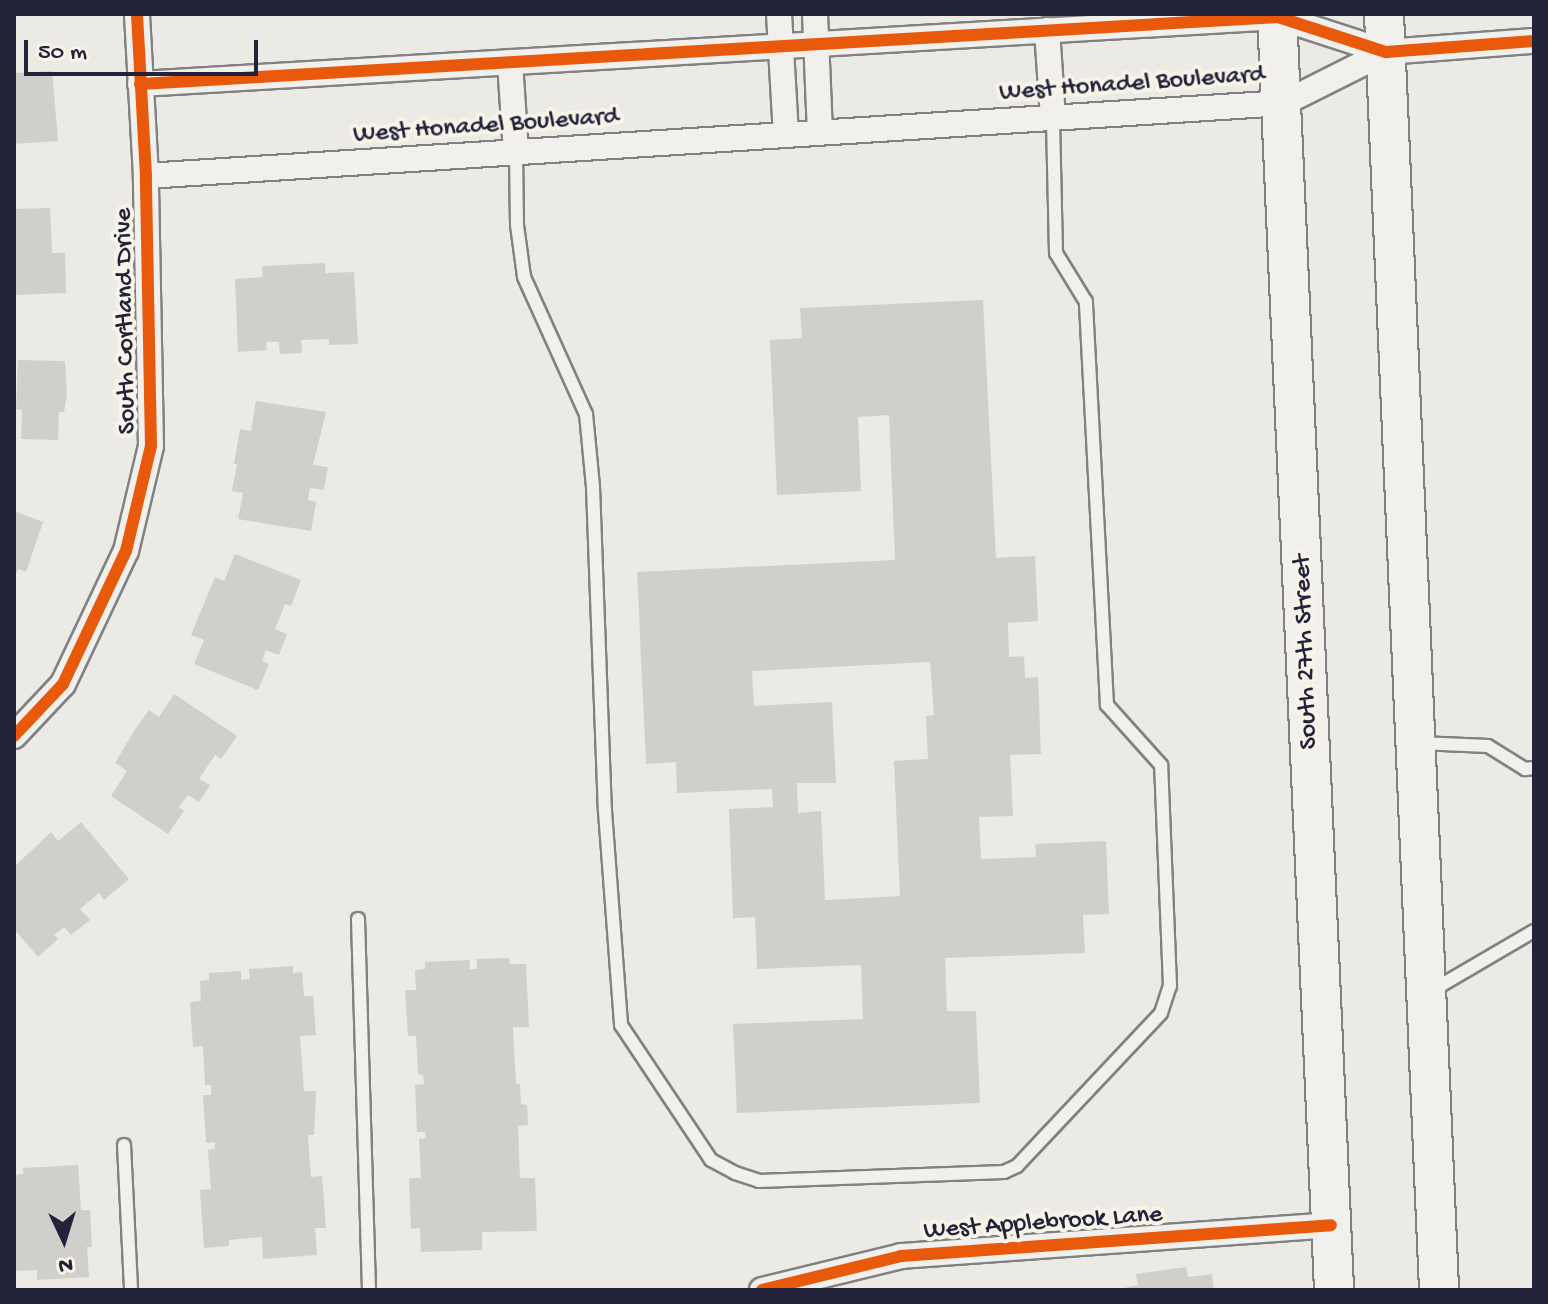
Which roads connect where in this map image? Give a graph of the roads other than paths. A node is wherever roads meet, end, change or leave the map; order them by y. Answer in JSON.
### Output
{"nodes":[{"id":1,"x":137,"y":14,"type":"edge"},
{"id":2,"x":779,"y":14,"type":"edge"},
{"id":3,"x":815,"y":14,"type":"edge"},
{"id":4,"x":1384,"y":14,"type":"edge"},
{"id":5,"x":1278,"y":15,"type":"edge"},
{"id":6,"x":1047,"y":30,"type":"junction"},
{"id":7,"x":1534,"y":41,"type":"edge"},
{"id":8,"x":817,"y":44,"type":"junction"},
{"id":9,"x":781,"y":46,"type":"junction"},
{"id":10,"x":1386,"y":52,"type":"junction"},
{"id":11,"x":510,"y":62,"type":"junction"},
{"id":12,"x":140,"y":84,"type":"junction"},
{"id":13,"x":1284,"y":103,"type":"junction"},
{"id":14,"x":1053,"y":118,"type":"junction"},
{"id":15,"x":820,"y":133,"type":"junction"},
{"id":16,"x":786,"y":135,"type":"junction"},
{"id":17,"x":516,"y":153,"type":"junction"},
{"id":18,"x":146,"y":176,"type":"junction"},
{"id":19,"x":14,"y":736,"type":"edge"},
{"id":20,"x":1415,"y":743,"type":"junction"},
{"id":21,"x":1534,"y":768,"type":"edge"},
{"id":22,"x":358,"y":919,"type":"dead end"},
{"id":23,"x":1534,"y":931,"type":"edge"},
{"id":24,"x":1426,"y":993,"type":"junction"},
{"id":25,"x":124,"y":1145,"type":"dead end"},
{"id":26,"x":1331,"y":1225,"type":"junction"},
{"id":27,"x":808,"y":1285,"type":"edge"},
{"id":28,"x":131,"y":1290,"type":"edge"},
{"id":29,"x":369,"y":1290,"type":"edge"},
{"id":30,"x":762,"y":1290,"type":"edge"},
{"id":31,"x":1334,"y":1290,"type":"edge"},
{"id":32,"x":1439,"y":1290,"type":"edge"}],
"edges":[{"from":1,"to":12,"type":"street","name":"South Cortland Drive"},
{"from":2,"to":9,"type":"street"},
{"from":3,"to":8,"type":"street"},
{"from":4,"to":10,"type":"main road"},
{"from":5,"to":6,"type":"street"},
{"from":5,"to":10,"type":"street"},
{"from":5,"to":13,"type":"main road","name":"South 27th Street"},
{"from":6,"to":8,"type":"street"},
{"from":6,"to":14,"type":"street"},
{"from":7,"to":10,"type":"street"},
{"from":8,"to":9,"type":"street"},
{"from":8,"to":15,"type":"street"},
{"from":9,"to":11,"type":"street"},
{"from":9,"to":16,"type":"street"},
{"from":10,"to":13,"type":"street","name":"West Honadel Boulevard"},
{"from":10,"to":20,"type":"main road"},
{"from":11,"to":12,"type":"street"},
{"from":11,"to":17,"type":"street"},
{"from":12,"to":18,"type":"street","name":"South Cortland Drive"},
{"from":13,"to":14,"type":"street","name":"West Honadel Boulevard"},
{"from":13,"to":26,"type":"main road","name":"South 27th Street"},
{"from":14,"to":15,"type":"street","name":"West Honadel Boulevard"},
{"from":14,"to":17,"type":"lane"},
{"from":15,"to":16,"type":"street","name":"West Honadel Boulevard"},
{"from":16,"to":17,"type":"street","name":"West Honadel Boulevard"},
{"from":17,"to":18,"type":"street","name":"West Honadel Boulevard"},
{"from":18,"to":19,"type":"street","name":"South Cortland Drive"},
{"from":20,"to":21,"type":"lane"},
{"from":20,"to":24,"type":"main road"},
{"from":22,"to":29,"type":"lane"},
{"from":23,"to":24,"type":"lane"},
{"from":24,"to":32,"type":"main road"},
{"from":25,"to":28,"type":"lane"},
{"from":26,"to":27,"type":"street","name":"West Applebrook Lane"},
{"from":26,"to":31,"type":"main road","name":"South 27th Street"},
{"from":27,"to":30,"type":"street","name":"West Applebrook Lane"}]}
